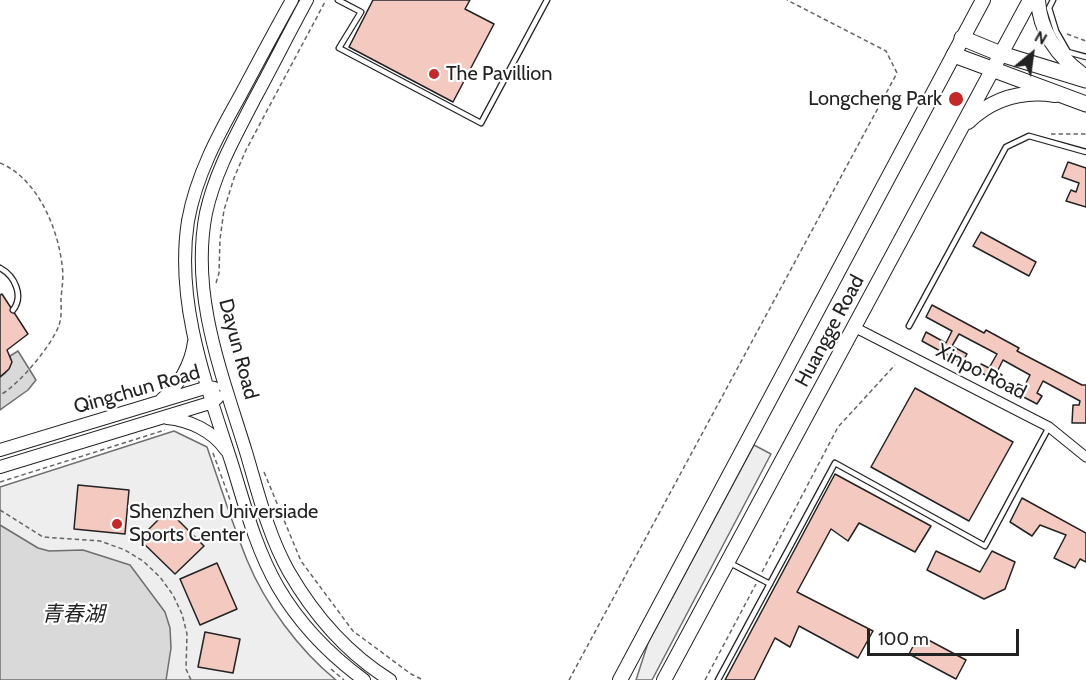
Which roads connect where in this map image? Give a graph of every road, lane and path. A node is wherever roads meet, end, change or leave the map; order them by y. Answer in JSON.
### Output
{"nodes":[{"id":1,"x":292,"y":0,"type":"edge"},
{"id":2,"x":307,"y":0,"type":"edge"},
{"id":3,"x":326,"y":0,"type":"edge"},
{"id":4,"x":338,"y":0,"type":"edge"},
{"id":5,"x":547,"y":0,"type":"edge"},
{"id":6,"x":787,"y":0,"type":"edge"},
{"id":7,"x":983,"y":0,"type":"edge"},
{"id":8,"x":1030,"y":0,"type":"edge"},
{"id":9,"x":1038,"y":0,"type":"edge"},
{"id":10,"x":1053,"y":0,"type":"edge"},
{"id":11,"x":1056,"y":31,"type":"junction"},
{"id":12,"x":962,"y":38,"type":"junction"},
{"id":13,"x":1086,"y":40,"type":"edge"},
{"id":14,"x":1001,"y":54,"type":"junction"},
{"id":15,"x":954,"y":55,"type":"junction"},
{"id":16,"x":1086,"y":57,"type":"edge"},
{"id":17,"x":992,"y":70,"type":"junction"},
{"id":18,"x":1086,"y":78,"type":"edge"},
{"id":19,"x":1063,"y":97,"type":"junction"},
{"id":20,"x":1086,"y":104,"type":"edge"},
{"id":21,"x":960,"y":130,"type":"junction"},
{"id":22,"x":1086,"y":134,"type":"edge"},
{"id":23,"x":1029,"y":136,"type":"junction"},
{"id":24,"x":1086,"y":152,"type":"edge"},
{"id":25,"x":0,"y":163,"type":"edge"},
{"id":26,"x":0,"y":268,"type":"edge"},
{"id":27,"x":216,"y":282,"type":"dead end"},
{"id":28,"x":13,"y":310,"type":"dead end"},
{"id":29,"x":909,"y":326,"type":"dead end"},
{"id":30,"x":854,"y":327,"type":"junction"},
{"id":31,"x":194,"y":338,"type":"junction"},
{"id":32,"x":895,"y":365,"type":"dead end"},
{"id":33,"x":208,"y":387,"type":"junction"},
{"id":34,"x":227,"y":389,"type":"junction"},
{"id":35,"x":0,"y":395,"type":"edge"},
{"id":36,"x":159,"y":402,"type":"junction"},
{"id":37,"x":213,"y":402,"type":"junction"},
{"id":38,"x":164,"y":424,"type":"junction"},
{"id":39,"x":1049,"y":428,"type":"junction"},
{"id":40,"x":210,"y":445,"type":"dead end"},
{"id":41,"x":0,"y":450,"type":"edge"},
{"id":42,"x":230,"y":456,"type":"junction"},
{"id":43,"x":1086,"y":457,"type":"edge"},
{"id":44,"x":0,"y":467,"type":"edge"},
{"id":45,"x":264,"y":470,"type":"dead end"},
{"id":46,"x":0,"y":482,"type":"edge"},
{"id":47,"x":0,"y":510,"type":"edge"},
{"id":48,"x":236,"y":518,"type":"dead end"},
{"id":49,"x":728,"y":562,"type":"junction"},
{"id":50,"x":759,"y":578,"type":"junction"},
{"id":51,"x":770,"y":584,"type":"junction"},
{"id":52,"x":325,"y":663,"type":"dead end"},
{"id":53,"x":192,"y":680,"type":"edge"},
{"id":54,"x":344,"y":680,"type":"edge"},
{"id":55,"x":364,"y":680,"type":"edge"},
{"id":56,"x":390,"y":680,"type":"edge"},
{"id":57,"x":423,"y":680,"type":"edge"},
{"id":58,"x":569,"y":680,"type":"edge"},
{"id":59,"x":620,"y":680,"type":"edge"},
{"id":60,"x":664,"y":680,"type":"edge"},
{"id":61,"x":705,"y":680,"type":"edge"},
{"id":62,"x":718,"y":680,"type":"edge"}],
"edges":[{"from":1,"to":31,"type":"street","name":"Dayun Road"},
{"from":2,"to":34,"type":"street","name":"Dayun Road"},
{"from":3,"to":27,"type":"path"},
{"from":4,"to":5,"type":"lane"},
{"from":6,"to":58,"type":"path"},
{"from":7,"to":12,"type":"main road","name":"Huangge Road"},
{"from":8,"to":14,"type":"main road","name":"Huangge Road"},
{"from":9,"to":18,"type":"main road"},
{"from":10,"to":11,"type":"lane"},
{"from":11,"to":13,"type":"path"},
{"from":11,"to":16,"type":"lane"},
{"from":12,"to":14,"type":"main road"},
{"from":12,"to":15,"type":"main road","name":"Huangge Road"},
{"from":14,"to":17,"type":"main road","name":"Huangge Road"},
{"from":14,"to":18,"type":"main road"},
{"from":15,"to":17,"type":"main road"},
{"from":15,"to":59,"type":"main road","name":"Huangge Road"},
{"from":17,"to":19,"type":"main road"},
{"from":17,"to":21,"type":"main road","name":"Huangge Road"},
{"from":19,"to":20,"type":"main road"},
{"from":19,"to":21,"type":"main road"},
{"from":21,"to":30,"type":"main road","name":"Huangge Road"},
{"from":22,"to":23,"type":"path"},
{"from":23,"to":24,"type":"lane"},
{"from":23,"to":29,"type":"lane"},
{"from":25,"to":35,"type":"path"},
{"from":26,"to":28,"type":"lane"},
{"from":30,"to":39,"type":"street","name":"Xinpo Road"},
{"from":30,"to":49,"type":"main road","name":"Huangge Road"},
{"from":31,"to":33,"type":"street","name":"Dayun Road"},
{"from":31,"to":36,"type":"street"},
{"from":32,"to":50,"type":"path"},
{"from":33,"to":34,"type":"street","name":"Qingchun Road"},
{"from":33,"to":36,"type":"street","name":"Qingchun Road"},
{"from":33,"to":37,"type":"street","name":"Dayun Road"},
{"from":34,"to":37,"type":"street","name":"Qingchun Road"},
{"from":34,"to":56,"type":"street","name":"Dayun Road"},
{"from":36,"to":41,"type":"street","name":"Qingchun Road"},
{"from":37,"to":38,"type":"street","name":"Qingchun Road"},
{"from":37,"to":42,"type":"street","name":"Dayun Road"},
{"from":38,"to":42,"type":"street"},
{"from":38,"to":44,"type":"street","name":"Qingchun Road"},
{"from":38,"to":46,"type":"path"},
{"from":39,"to":43,"type":"street","name":"Xinpo Road"},
{"from":39,"to":51,"type":"lane"},
{"from":40,"to":48,"type":"path"},
{"from":42,"to":55,"type":"street","name":"Dayun Road"},
{"from":45,"to":57,"type":"path"},
{"from":47,"to":53,"type":"path"},
{"from":49,"to":50,"type":"lane"},
{"from":49,"to":60,"type":"main road","name":"Huangge Road"},
{"from":50,"to":51,"type":"lane"},
{"from":50,"to":61,"type":"path"},
{"from":51,"to":62,"type":"lane"},
{"from":52,"to":54,"type":"path"}]}
